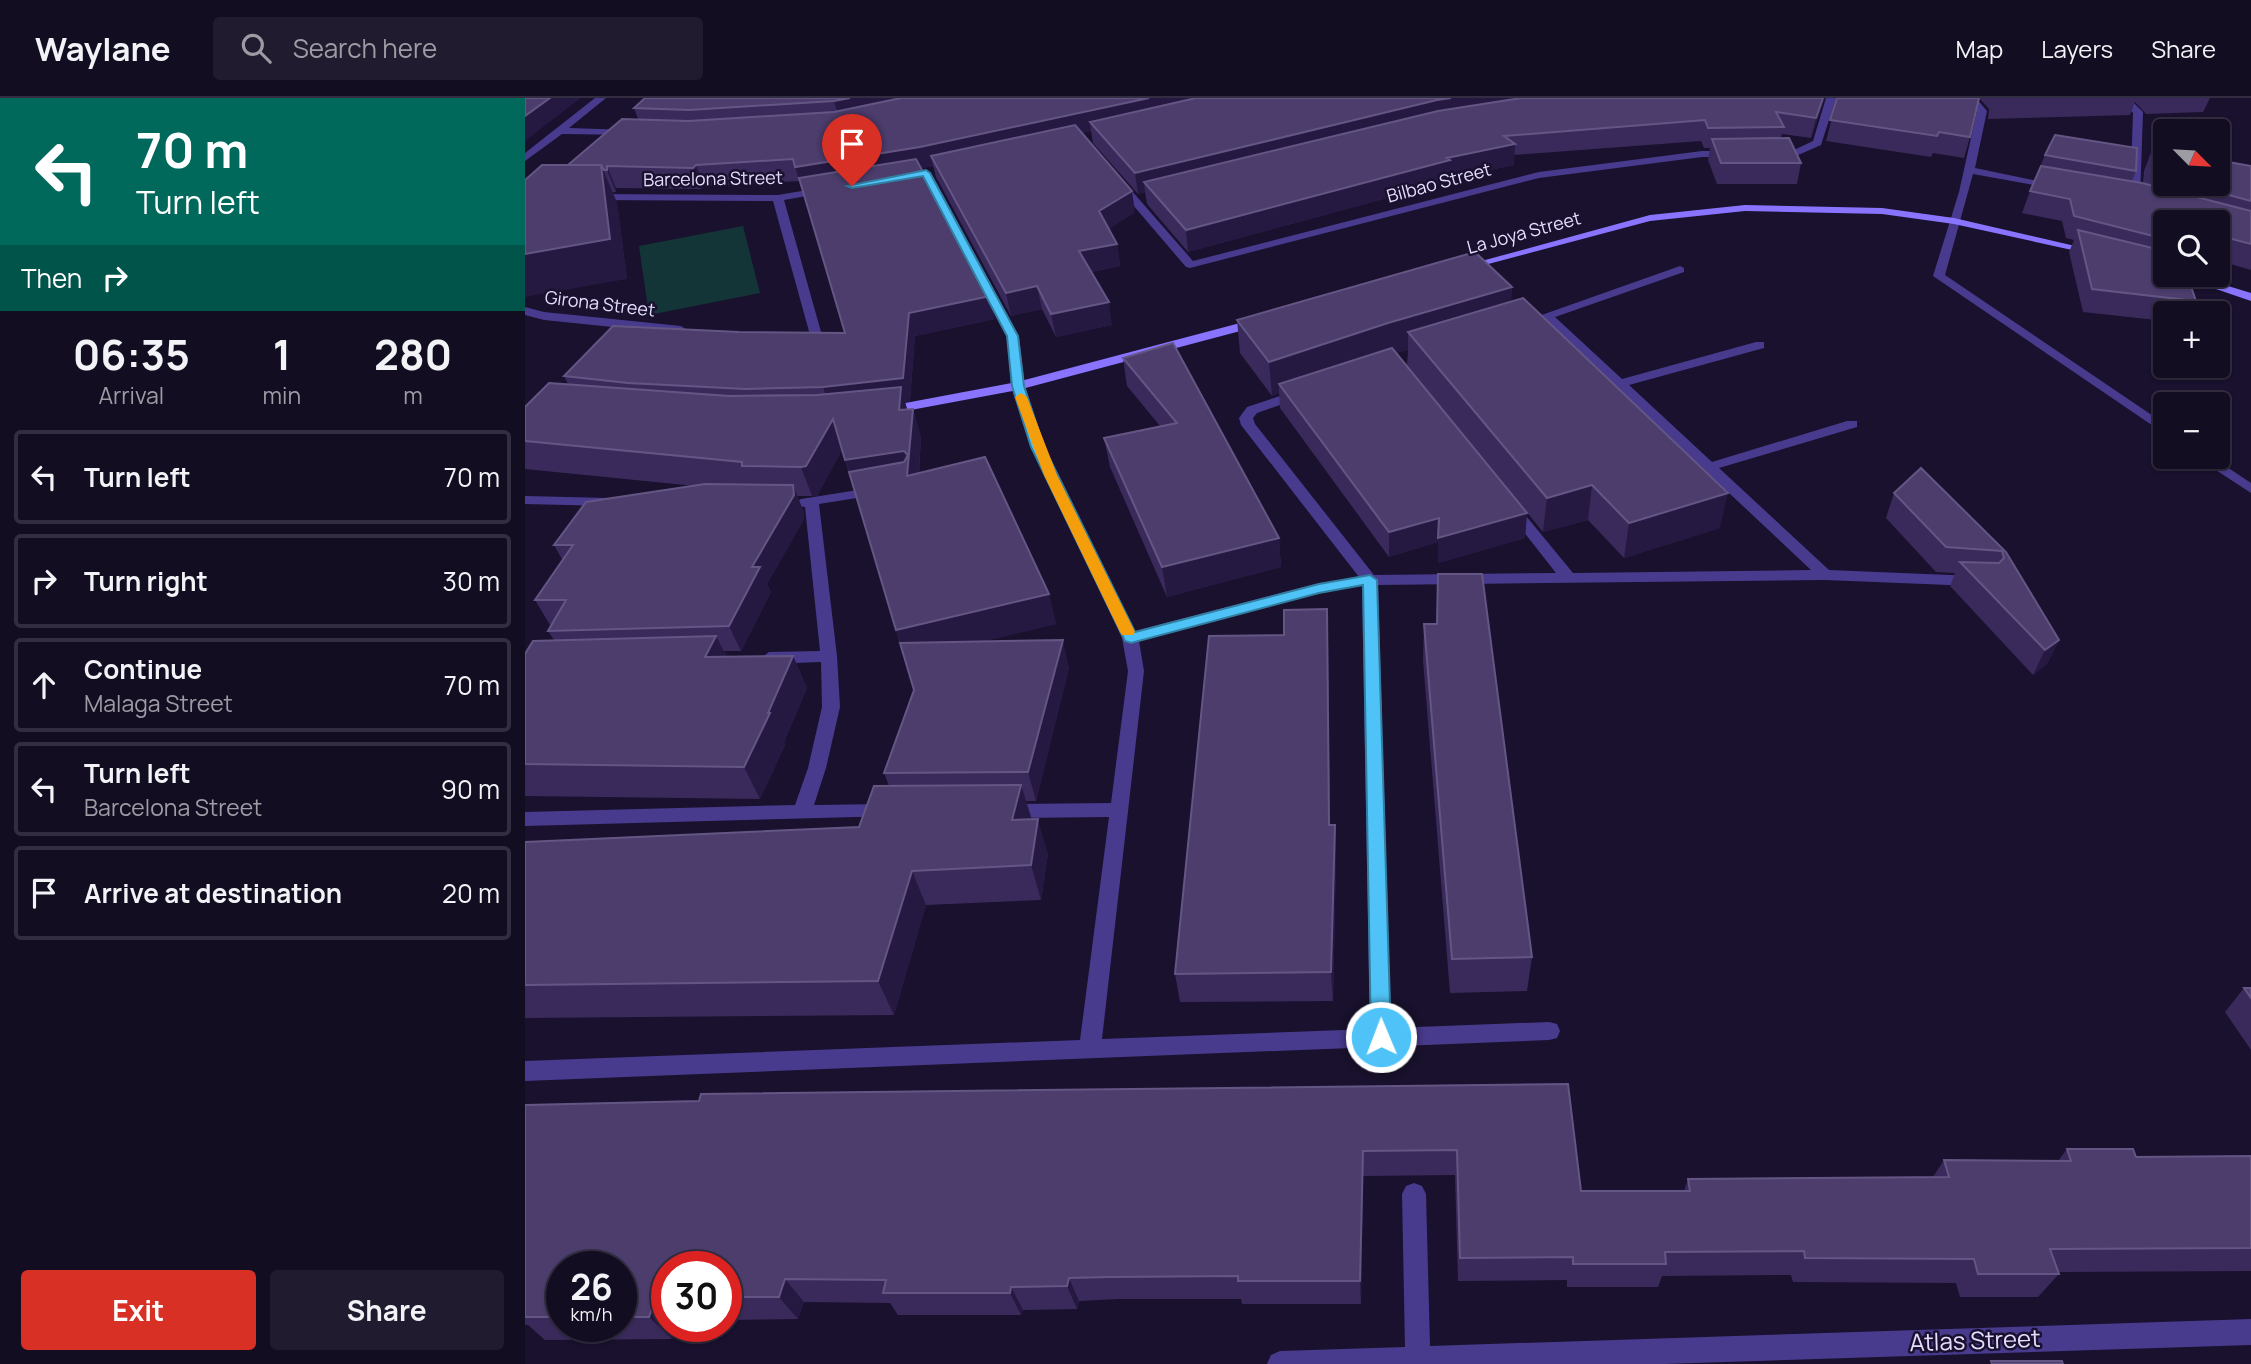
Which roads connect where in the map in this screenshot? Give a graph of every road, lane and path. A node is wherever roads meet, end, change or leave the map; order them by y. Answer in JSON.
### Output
{"nodes":[{"id":1,"x":601,"y":98,"type":"edge"},
{"id":2,"x":1831,"y":98,"type":"edge"},
{"id":3,"x":1971,"y":98,"type":"edge"},
{"id":4,"x":2123,"y":98,"type":"edge"},
{"id":5,"x":559,"y":131,"type":"junction"},
{"id":6,"x":641,"y":134,"type":"edge"},
{"id":7,"x":1742,"y":154,"type":"edge"},
{"id":8,"x":1756,"y":154,"type":"edge"},
{"id":9,"x":525,"y":158,"type":"edge"},
{"id":10,"x":1108,"y":170,"type":"edge"},
{"id":11,"x":1969,"y":170,"type":"junction"},
{"id":12,"x":925,"y":173,"type":"edge"},
{"id":13,"x":2066,"y":187,"type":"edge"},
{"id":14,"x":832,"y":189,"type":"edge"},
{"id":15,"x":578,"y":197,"type":"edge"},
{"id":16,"x":2121,"y":197,"type":"edge"},
{"id":17,"x":778,"y":198,"type":"junction"},
{"id":18,"x":1148,"y":198,"type":"edge"},
{"id":19,"x":2135,"y":200,"type":"junction"},
{"id":20,"x":1135,"y":201,"type":"junction"},
{"id":21,"x":2148,"y":203,"type":"edge"},
{"id":22,"x":1954,"y":221,"type":"junction"},
{"id":23,"x":2102,"y":253,"type":"edge"},
{"id":24,"x":1680,"y":270,"type":"dead end"},
{"id":25,"x":1448,"y":272,"type":"edge"},
{"id":26,"x":2220,"y":287,"type":"edge"},
{"id":27,"x":2251,"y":297,"type":"edge"},
{"id":28,"x":525,"y":311,"type":"edge"},
{"id":29,"x":1548,"y":317,"type":"junction"},
{"id":30,"x":1273,"y":318,"type":"edge"},
{"id":31,"x":1509,"y":328,"type":"edge"},
{"id":32,"x":692,"y":332,"type":"edge"},
{"id":33,"x":784,"y":340,"type":"edge"},
{"id":34,"x":1760,"y":345,"type":"dead end"},
{"id":35,"x":1620,"y":384,"type":"junction"},
{"id":36,"x":1018,"y":386,"type":"junction"},
{"id":37,"x":1317,"y":388,"type":"edge"},
{"id":38,"x":871,"y":413,"type":"edge"},
{"id":39,"x":2153,"y":422,"type":"edge"},
{"id":40,"x":1851,"y":425,"type":"dead end"},
{"id":41,"x":1709,"y":467,"type":"junction"},
{"id":42,"x":2221,"y":469,"type":"edge"},
{"id":43,"x":894,"y":488,"type":"edge"},
{"id":44,"x":2251,"y":489,"type":"edge"},
{"id":45,"x":1498,"y":491,"type":"edge"},
{"id":46,"x":624,"y":502,"type":"edge"},
{"id":47,"x":785,"y":503,"type":"edge"},
{"id":48,"x":812,"y":503,"type":"junction"},
{"id":49,"x":527,"y":506,"type":"edge"},
{"id":50,"x":1825,"y":575,"type":"junction"},
{"id":51,"x":1568,"y":578,"type":"junction"},
{"id":52,"x":1370,"y":580,"type":"junction"},
{"id":53,"x":1983,"y":582,"type":"edge"},
{"id":54,"x":1131,"y":638,"type":"junction"},
{"id":55,"x":829,"y":656,"type":"junction"},
{"id":56,"x":746,"y":659,"type":"edge"},
{"id":57,"x":1118,"y":810,"type":"junction"},
{"id":58,"x":802,"y":811,"type":"junction"},
{"id":59,"x":912,"y":811,"type":"edge"},
{"id":60,"x":981,"y":811,"type":"edge"},
{"id":61,"x":525,"y":819,"type":"edge"},
{"id":62,"x":1549,"y":1031,"type":"dead end"},
{"id":63,"x":1381,"y":1037,"type":"junction"},
{"id":64,"x":1090,"y":1048,"type":"junction"},
{"id":65,"x":525,"y":1071,"type":"edge"},
{"id":66,"x":1414,"y":1194,"type":"dead end"},
{"id":67,"x":2251,"y":1332,"type":"edge"},
{"id":68,"x":1418,"y":1362,"type":"edge"},
{"id":69,"x":1280,"y":1364,"type":"edge"}],
"edges":[{"from":1,"to":5,"type":"street"},
{"from":2,"to":8,"type":"street"},
{"from":3,"to":11,"type":"street"},
{"from":4,"to":19,"type":"street"},
{"from":5,"to":6,"type":"street"},
{"from":5,"to":9,"type":"street"},
{"from":7,"to":20,"type":"street","name":"Bilbao Street"},
{"from":10,"to":20,"type":"street","name":"Bilbao Street"},
{"from":11,"to":13,"type":"street"},
{"from":11,"to":22,"type":"street"},
{"from":12,"to":36,"type":"street"},
{"from":14,"to":17,"type":"street","name":"Barcelona Street"},
{"from":15,"to":17,"type":"street","name":"Barcelona Street"},
{"from":16,"to":19,"type":"street"},
{"from":17,"to":33,"type":"street"},
{"from":18,"to":20,"type":"street"},
{"from":19,"to":21,"type":"street"},
{"from":22,"to":23,"type":"street","name":"La Joya Street"},
{"from":22,"to":25,"type":"street","name":"La Joya Street"},
{"from":22,"to":39,"type":"street"},
{"from":24,"to":29,"type":"street"},
{"from":26,"to":27,"type":"street"},
{"from":28,"to":32,"type":"street","name":"Girona Street"},
{"from":29,"to":31,"type":"street"},
{"from":29,"to":35,"type":"street"},
{"from":30,"to":36,"type":"street"},
{"from":34,"to":35,"type":"street"},
{"from":35,"to":41,"type":"street"},
{"from":36,"to":38,"type":"street"},
{"from":36,"to":54,"type":"street"},
{"from":37,"to":52,"type":"street"},
{"from":40,"to":41,"type":"street"},
{"from":41,"to":50,"type":"street"},
{"from":42,"to":44,"type":"street"},
{"from":43,"to":48,"type":"street"},
{"from":45,"to":51,"type":"street"},
{"from":46,"to":49,"type":"street"},
{"from":47,"to":48,"type":"street"},
{"from":48,"to":55,"type":"street"},
{"from":50,"to":51,"type":"street"},
{"from":50,"to":53,"type":"street"},
{"from":51,"to":52,"type":"street"},
{"from":52,"to":54,"type":"street"},
{"from":52,"to":63,"type":"street"},
{"from":54,"to":57,"type":"street"},
{"from":55,"to":56,"type":"street"},
{"from":55,"to":58,"type":"street"},
{"from":57,"to":60,"type":"street"},
{"from":57,"to":64,"type":"street"},
{"from":58,"to":59,"type":"street"},
{"from":58,"to":61,"type":"street"},
{"from":62,"to":63,"type":"street"},
{"from":63,"to":64,"type":"street"},
{"from":64,"to":65,"type":"street"},
{"from":66,"to":68,"type":"street"},
{"from":67,"to":68,"type":"street","name":"Atlas Street"},
{"from":68,"to":69,"type":"street","name":"Atlas Street"}]}
